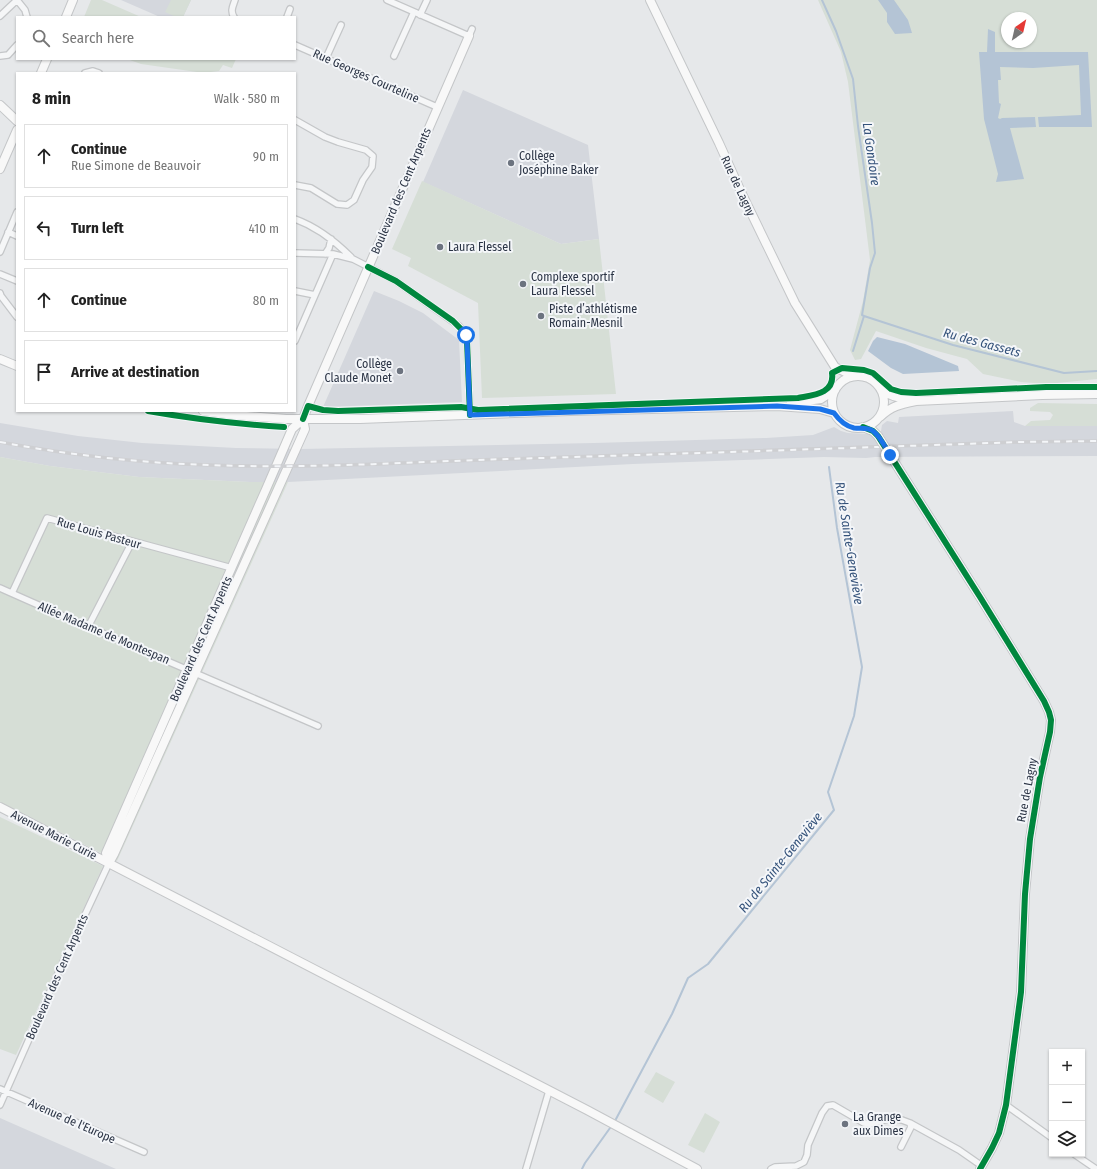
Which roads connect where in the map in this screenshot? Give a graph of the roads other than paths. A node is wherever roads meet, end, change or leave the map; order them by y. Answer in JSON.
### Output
{"nodes":[{"id":1,"x":17,"y":0,"type":"edge"},
{"id":2,"x":73,"y":0,"type":"edge"},
{"id":3,"x":235,"y":0,"type":"edge"},
{"id":4,"x":387,"y":0,"type":"edge"},
{"id":5,"x":427,"y":0,"type":"edge"},
{"id":6,"x":650,"y":0,"type":"edge"},
{"id":7,"x":290,"y":9,"type":"dead end"},
{"id":8,"x":414,"y":12,"type":"junction"},
{"id":9,"x":420,"y":15,"type":"junction"},
{"id":10,"x":0,"y":16,"type":"edge"},
{"id":11,"x":27,"y":16,"type":"edge"},
{"id":12,"x":66,"y":16,"type":"edge"},
{"id":13,"x":233,"y":16,"type":"edge"},
{"id":14,"x":287,"y":16,"type":"edge"},
{"id":15,"x":341,"y":25,"type":"dead end"},
{"id":16,"x":471,"y":32,"type":"joint"},
{"id":17,"x":296,"y":45,"type":"edge"},
{"id":18,"x":16,"y":46,"type":"edge"},
{"id":19,"x":0,"y":56,"type":"edge"},
{"id":20,"x":394,"y":56,"type":"dead end"},
{"id":21,"x":326,"y":58,"type":"junction"},
{"id":22,"x":47,"y":60,"type":"edge"},
{"id":23,"x":41,"y":72,"type":"edge"},
{"id":24,"x":0,"y":105,"type":"edge"},
{"id":25,"x":437,"y":107,"type":"junction"},
{"id":26,"x":16,"y":120,"type":"edge"},
{"id":27,"x":296,"y":121,"type":"edge"},
{"id":28,"x":16,"y":132,"type":"edge"},
{"id":29,"x":0,"y":169,"type":"edge"},
{"id":30,"x":296,"y":185,"type":"edge"},
{"id":31,"x":16,"y":214,"type":"edge"},
{"id":32,"x":296,"y":220,"type":"edge"},
{"id":33,"x":8,"y":232,"type":"junction"},
{"id":34,"x":16,"y":236,"type":"edge"},
{"id":35,"x":331,"y":239,"type":"junction"},
{"id":36,"x":0,"y":252,"type":"edge"},
{"id":37,"x":296,"y":253,"type":"edge"},
{"id":38,"x":325,"y":254,"type":"junction"},
{"id":39,"x":333,"y":254,"type":"junction"},
{"id":40,"x":353,"y":259,"type":"junction"},
{"id":41,"x":368,"y":267,"type":"junction"},
{"id":42,"x":0,"y":274,"type":"edge"},
{"id":43,"x":16,"y":281,"type":"edge"},
{"id":44,"x":296,"y":291,"type":"edge"},
{"id":45,"x":0,"y":295,"type":"edge"},
{"id":46,"x":315,"y":295,"type":"junction"},
{"id":47,"x":16,"y":316,"type":"edge"},
{"id":48,"x":297,"y":334,"type":"edge"},
{"id":49,"x":0,"y":359,"type":"edge"},
{"id":50,"x":16,"y":366,"type":"edge"},
{"id":51,"x":835,"y":367,"type":"junction"},
{"id":52,"x":853,"y":376,"type":"junction"},
{"id":53,"x":836,"y":388,"type":"junction"},
{"id":54,"x":880,"y":388,"type":"junction"},
{"id":55,"x":1097,"y":394,"type":"edge"},
{"id":56,"x":916,"y":401,"type":"junction"},
{"id":57,"x":777,"y":406,"type":"junction"},
{"id":58,"x":211,"y":412,"type":"edge"},
{"id":59,"x":834,"y":413,"type":"junction"},
{"id":60,"x":470,"y":415,"type":"junction"},
{"id":61,"x":879,"y":418,"type":"junction"},
{"id":62,"x":304,"y":419,"type":"junction"},
{"id":63,"x":863,"y":428,"type":"junction"},
{"id":64,"x":878,"y":436,"type":"junction"},
{"id":65,"x":132,"y":542,"type":"junction"},
{"id":66,"x":232,"y":568,"type":"junction"},
{"id":67,"x":0,"y":588,"type":"edge"},
{"id":68,"x":12,"y":593,"type":"junction"},
{"id":69,"x":88,"y":627,"type":"junction"},
{"id":70,"x":188,"y":669,"type":"junction"},
{"id":71,"x":196,"y":673,"type":"junction"},
{"id":72,"x":318,"y":726,"type":"dead end"},
{"id":73,"x":0,"y":807,"type":"edge"},
{"id":74,"x":109,"y":863,"type":"junction"},
{"id":75,"x":3,"y":1090,"type":"edge"},
{"id":76,"x":549,"y":1091,"type":"junction"},
{"id":77,"x":0,"y":1105,"type":"edge"},
{"id":78,"x":1006,"y":1105,"type":"junction"},
{"id":79,"x":910,"y":1123,"type":"junction"},
{"id":80,"x":1049,"y":1136,"type":"edge"},
{"id":81,"x":901,"y":1147,"type":"dead end"},
{"id":82,"x":144,"y":1152,"type":"dead end"},
{"id":83,"x":1078,"y":1157,"type":"edge"},
{"id":84,"x":796,"y":1167,"type":"edge"},
{"id":85,"x":981,"y":1168,"type":"edge"},
{"id":86,"x":526,"y":1169,"type":"edge"},
{"id":87,"x":697,"y":1169,"type":"edge"},
{"id":88,"x":771,"y":1169,"type":"edge"},
{"id":89,"x":1096,"y":1169,"type":"edge"}],
"edges":[{"from":1,"to":10,"type":"street"},
{"from":1,"to":11,"type":"street"},
{"from":2,"to":12,"type":"main road"},
{"from":3,"to":13,"type":"street"},
{"from":4,"to":8,"type":"street"},
{"from":5,"to":9,"type":"street"},
{"from":6,"to":51,"type":"main road","name":"Rue de Lagny"},
{"from":7,"to":14,"type":"street"},
{"from":8,"to":9,"type":"street"},
{"from":8,"to":20,"type":"street"},
{"from":9,"to":16,"type":"street"},
{"from":15,"to":21,"type":"street"},
{"from":16,"to":25,"type":"main road","name":"Boulevard des Cent Arpents"},
{"from":17,"to":21,"type":"street","name":"Rue Georges Courteline"},
{"from":18,"to":19,"type":"street"},
{"from":21,"to":25,"type":"street","name":"Rue Georges Courteline"},
{"from":22,"to":23,"type":"main road"},
{"from":24,"to":26,"type":"main road"},
{"from":25,"to":41,"type":"main road","name":"Boulevard des Cent Arpents"},
{"from":27,"to":30,"type":"street"},
{"from":28,"to":29,"type":"main road"},
{"from":31,"to":33,"type":"street"},
{"from":32,"to":35,"type":"street"},
{"from":33,"to":34,"type":"street"},
{"from":33,"to":36,"type":"street"},
{"from":35,"to":38,"type":"street"},
{"from":35,"to":40,"type":"street"},
{"from":37,"to":38,"type":"street"},
{"from":38,"to":39,"type":"street"},
{"from":39,"to":40,"type":"street"},
{"from":39,"to":46,"type":"street"},
{"from":40,"to":41,"type":"street"},
{"from":41,"to":60,"type":"street"},
{"from":41,"to":62,"type":"main road","name":"Boulevard des Cent Arpents"},
{"from":42,"to":43,"type":"street"},
{"from":44,"to":46,"type":"street"},
{"from":45,"to":47,"type":"street"},
{"from":46,"to":48,"type":"street"},
{"from":49,"to":50,"type":"main road"},
{"from":51,"to":52,"type":"main road"},
{"from":51,"to":53,"type":"main road","name":"Rue de Lagny"},
{"from":52,"to":53,"type":"main road"},
{"from":52,"to":54,"type":"main road"},
{"from":53,"to":57,"type":"main road"},
{"from":53,"to":59,"type":"main road"},
{"from":54,"to":56,"type":"main road"},
{"from":54,"to":61,"type":"main road"},
{"from":55,"to":56,"type":"main road"},
{"from":56,"to":61,"type":"main road"},
{"from":57,"to":59,"type":"main road"},
{"from":57,"to":60,"type":"main road"},
{"from":58,"to":62,"type":"main road"},
{"from":59,"to":63,"type":"main road"},
{"from":60,"to":62,"type":"main road"},
{"from":61,"to":63,"type":"main road"},
{"from":61,"to":64,"type":"main road"},
{"from":62,"to":66,"type":"main road","name":"Boulevard des Cent Arpents"},
{"from":62,"to":71,"type":"main road","name":"Boulevard des Cent Arpents"},
{"from":63,"to":64,"type":"main road"},
{"from":64,"to":78,"type":"main road","name":"Rue de Lagny","bridge":true},
{"from":65,"to":66,"type":"street","name":"Rue Louis Pasteur"},
{"from":65,"to":68,"type":"street","name":"Rue Louis Pasteur"},
{"from":65,"to":69,"type":"street"},
{"from":66,"to":70,"type":"main road","name":"Boulevard des Cent Arpents"},
{"from":67,"to":68,"type":"street","name":"Allée Madame de Montespan"},
{"from":68,"to":69,"type":"street","name":"Allée Madame de Montespan"},
{"from":69,"to":70,"type":"street","name":"Allée Madame de Montespan"},
{"from":70,"to":71,"type":"street","name":"Allée Madame de Montespan"},
{"from":70,"to":74,"type":"main road","name":"Boulevard des Cent Arpents"},
{"from":71,"to":72,"type":"street","name":"Allée Madame de Montespan"},
{"from":71,"to":74,"type":"main road","name":"Boulevard des Cent Arpents"},
{"from":73,"to":74,"type":"main road","name":"Avenue Marie Curie"},
{"from":74,"to":75,"type":"street","name":"Boulevard des Cent Arpents"},
{"from":74,"to":76,"type":"main road","name":"Avenue Marie Curie"},
{"from":75,"to":77,"type":"street","name":"Boulevard des Cent Arpents"},
{"from":75,"to":82,"type":"street","name":"Avenue de l'Europe"},
{"from":76,"to":86,"type":"street"},
{"from":76,"to":87,"type":"main road","name":"Avenue Marie Curie"},
{"from":78,"to":80,"type":"street"},
{"from":78,"to":85,"type":"main road","name":"Rue de Lagny"},
{"from":79,"to":81,"type":"street"},
{"from":79,"to":84,"type":"street"},
{"from":79,"to":85,"type":"street"},
{"from":83,"to":89,"type":"street"},
{"from":84,"to":88,"type":"street"}]}
